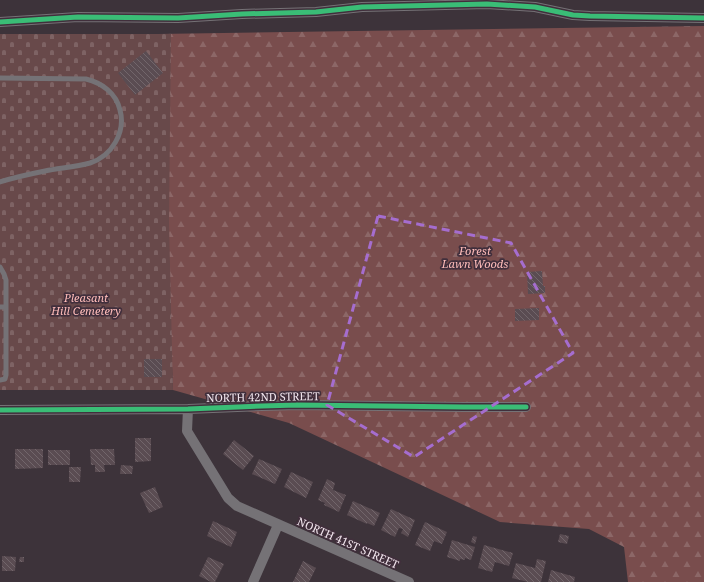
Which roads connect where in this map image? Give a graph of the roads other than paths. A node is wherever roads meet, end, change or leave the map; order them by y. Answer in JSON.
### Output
{"nodes":[{"id":1,"x":704,"y":18,"type":"edge"},
{"id":2,"x":0,"y":22,"type":"edge"},
{"id":3,"x":0,"y":78,"type":"edge"},
{"id":4,"x":0,"y":182,"type":"edge"},
{"id":5,"x":0,"y":267,"type":"edge"},
{"id":6,"x":0,"y":307,"type":"edge"},
{"id":7,"x":6,"y":307,"type":"junction"},
{"id":8,"x":0,"y":380,"type":"edge"},
{"id":9,"x":526,"y":407,"type":"dead end"},
{"id":10,"x":188,"y":409,"type":"junction"},
{"id":11,"x":0,"y":410,"type":"edge"},
{"id":12,"x":278,"y":525,"type":"junction"},
{"id":13,"x":253,"y":582,"type":"edge"},
{"id":14,"x":409,"y":582,"type":"edge"}],
"edges":[{"from":1,"to":2,"type":"street"},
{"from":3,"to":4,"type":"lane"},
{"from":5,"to":7,"type":"lane"},
{"from":6,"to":7,"type":"lane"},
{"from":7,"to":8,"type":"lane"},
{"from":9,"to":10,"type":"street","name":"NORTH 42ND STREET"},
{"from":10,"to":11,"type":"street","name":"NORTH 42ND STREET"},
{"from":10,"to":12,"type":"street","name":"NORTH 41ST STREET"},
{"from":12,"to":13,"type":"street"},
{"from":12,"to":14,"type":"street","name":"NORTH 41ST STREET"}]}
